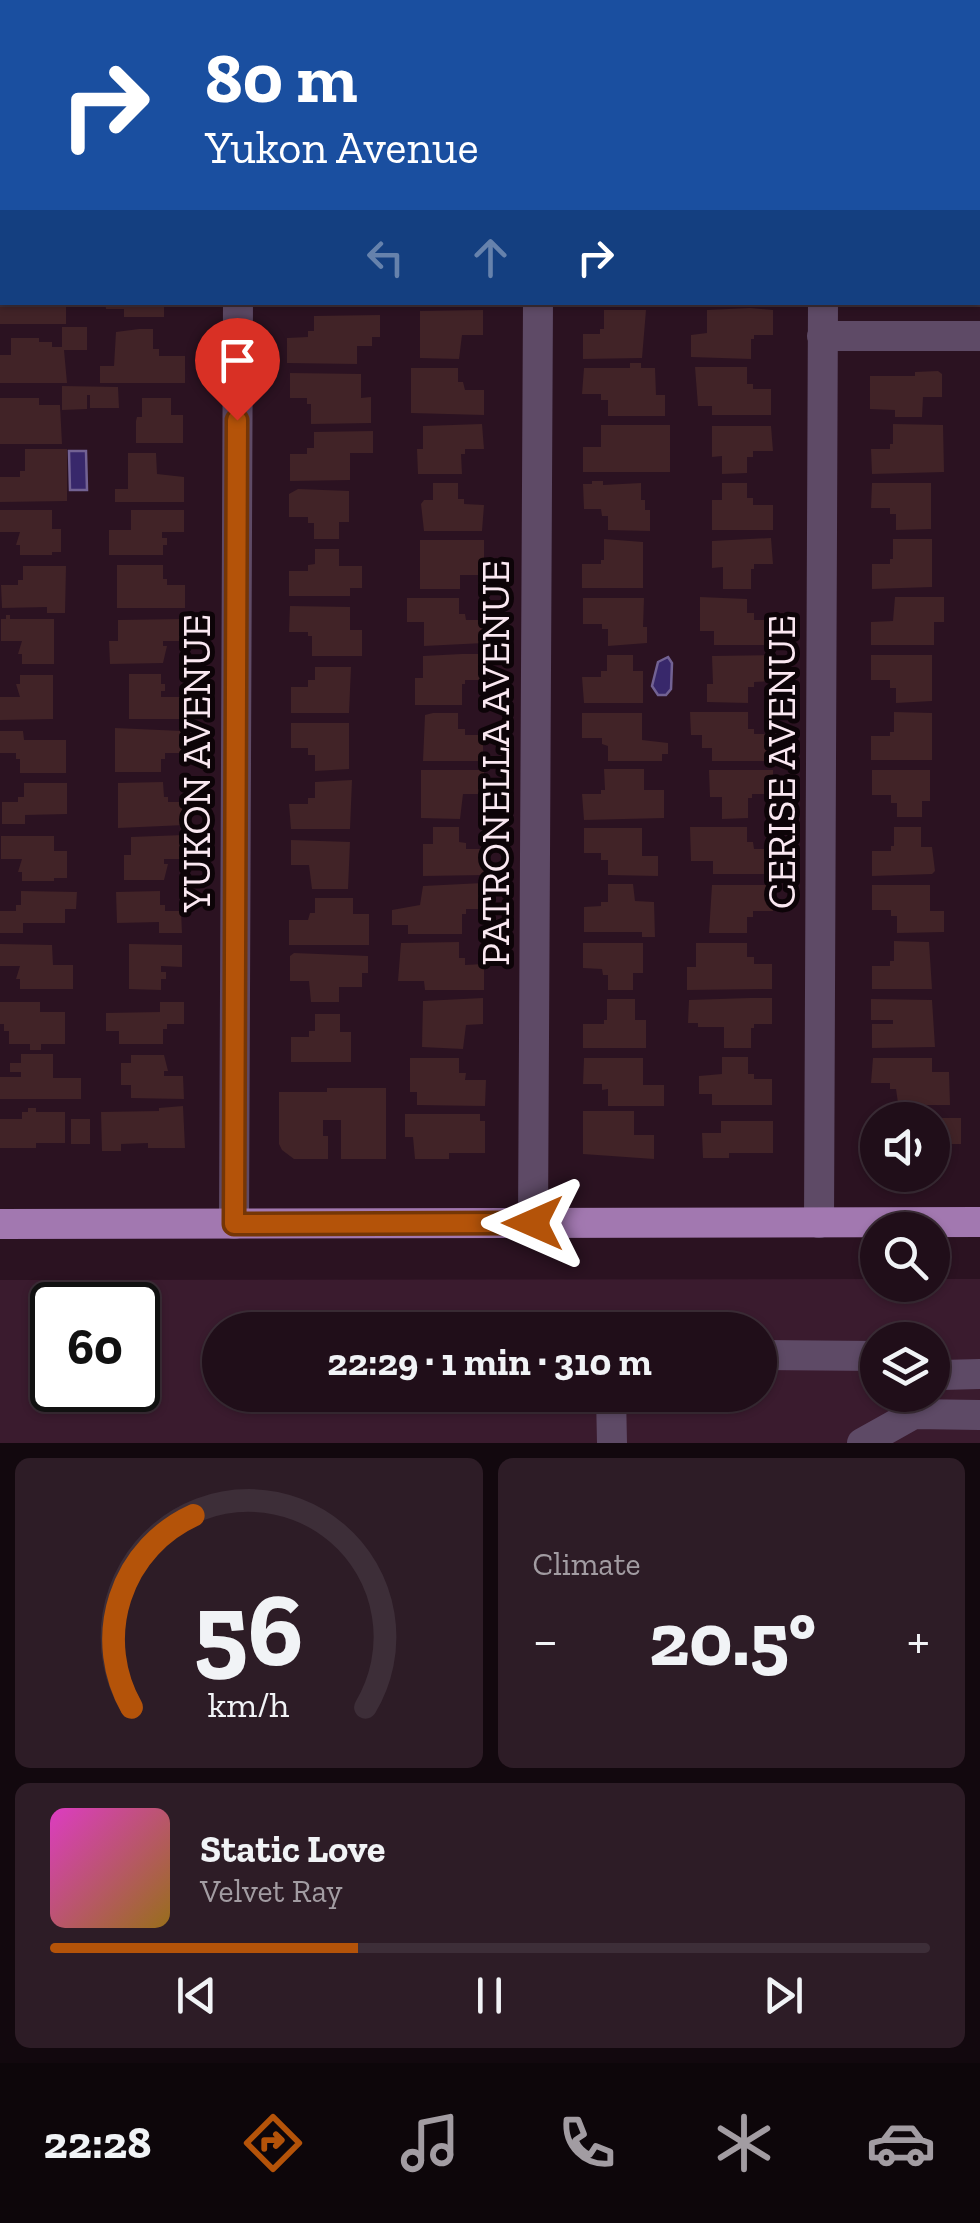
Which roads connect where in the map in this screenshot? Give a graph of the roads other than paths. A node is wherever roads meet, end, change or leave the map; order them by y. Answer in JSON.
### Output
{"nodes":[{"id":1,"x":238,"y":305,"type":"edge"},
{"id":2,"x":538,"y":305,"type":"edge"},
{"id":3,"x":823,"y":305,"type":"edge"},
{"id":4,"x":822,"y":336,"type":"junction"},
{"id":5,"x":980,"y":336,"type":"edge"},
{"id":6,"x":820,"y":1222,"type":"junction"},
{"id":7,"x":980,"y":1222,"type":"edge"},
{"id":8,"x":533,"y":1223,"type":"junction"},
{"id":9,"x":0,"y":1224,"type":"edge"},
{"id":10,"x":234,"y":1224,"type":"junction"},
{"id":11,"x":777,"y":1355,"type":"edge"},
{"id":12,"x":860,"y":1356,"type":"edge"},
{"id":13,"x":980,"y":1374,"type":"edge"},
{"id":14,"x":950,"y":1375,"type":"edge"},
{"id":15,"x":611,"y":1412,"type":"edge"},
{"id":16,"x":980,"y":1414,"type":"edge"},
{"id":17,"x":612,"y":1443,"type":"edge"},
{"id":18,"x":862,"y":1443,"type":"edge"}],
"edges":[{"from":1,"to":10,"type":"street","name":"YUKON AVENUE"},
{"from":2,"to":8,"type":"street","name":"PATRONELLA AVENUE"},
{"from":3,"to":4,"type":"street","name":"CERISE AVENUE"},
{"from":4,"to":5,"type":"street"},
{"from":4,"to":6,"type":"street","name":"CERISE AVENUE"},
{"from":6,"to":7,"type":"main road"},
{"from":6,"to":8,"type":"main road"},
{"from":8,"to":10,"type":"main road"},
{"from":9,"to":10,"type":"main road"},
{"from":11,"to":12,"type":"street"},
{"from":13,"to":14,"type":"street"},
{"from":15,"to":17,"type":"street"},
{"from":16,"to":18,"type":"street"}]}
